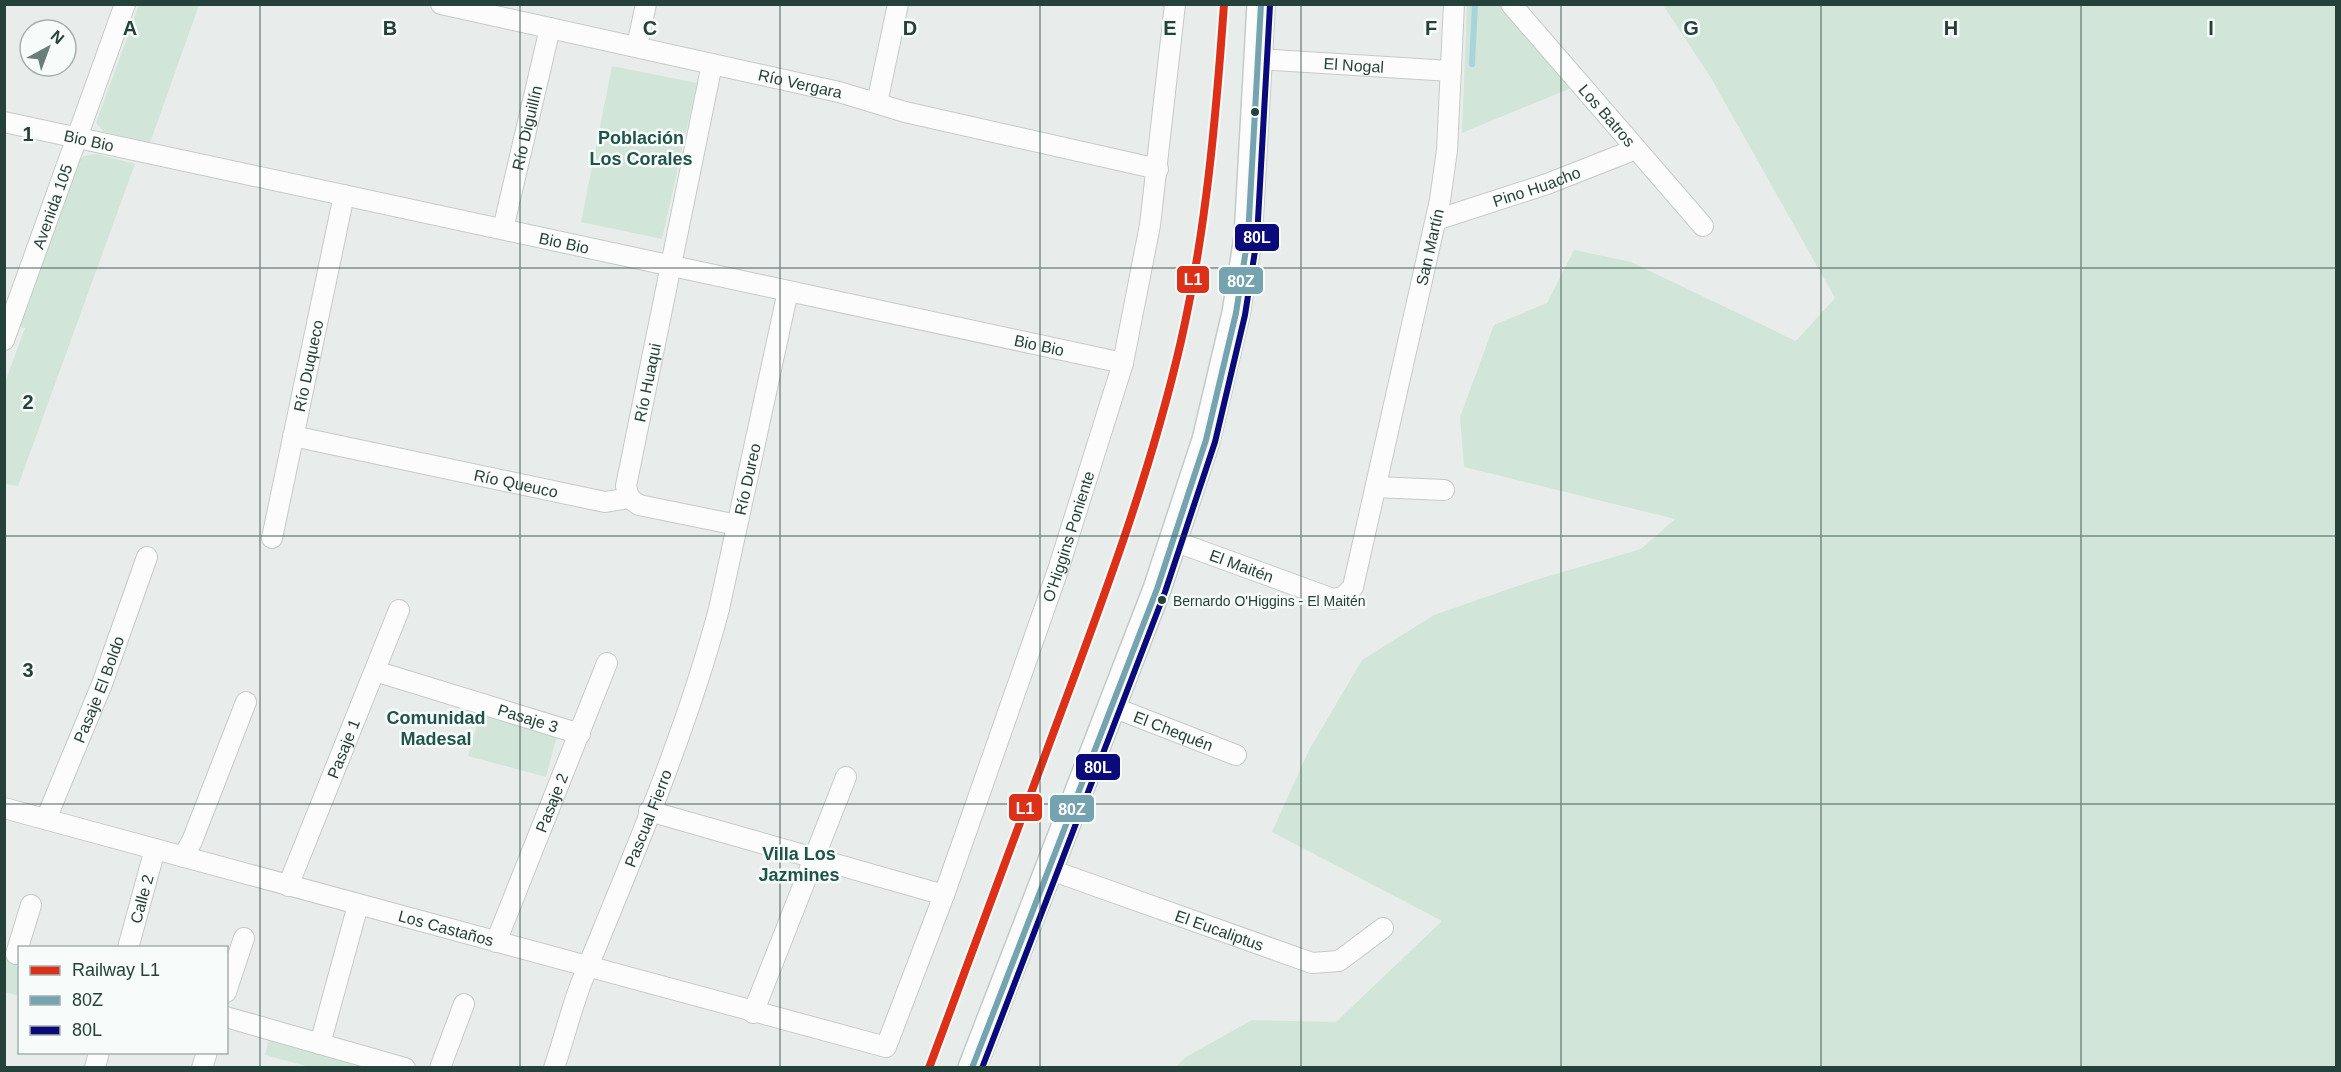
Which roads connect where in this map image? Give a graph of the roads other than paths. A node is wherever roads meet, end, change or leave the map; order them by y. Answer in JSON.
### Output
{"nodes":[{"id":1,"x":125,"y":4,"type":"edge"},
{"id":2,"x":441,"y":4,"type":"edge"},
{"id":3,"x":646,"y":4,"type":"edge"},
{"id":4,"x":898,"y":4,"type":"edge"},
{"id":5,"x":1175,"y":4,"type":"edge"},
{"id":6,"x":1261,"y":4,"type":"edge"},
{"id":7,"x":1454,"y":4,"type":"edge"},
{"id":8,"x":1511,"y":4,"type":"edge"},
{"id":9,"x":550,"y":28,"type":"junction"},
{"id":10,"x":637,"y":46,"type":"junction"},
{"id":11,"x":1258,"y":59,"type":"junction"},
{"id":12,"x":712,"y":64,"type":"junction"},
{"id":13,"x":1451,"y":71,"type":"junction"},
{"id":14,"x":877,"y":103,"type":"junction"},
{"id":15,"x":4,"y":122,"type":"edge"},
{"id":16,"x":76,"y":137,"type":"junction"},
{"id":17,"x":1636,"y":149,"type":"junction"},
{"id":18,"x":1158,"y":169,"type":"junction"},
{"id":19,"x":344,"y":195,"type":"junction"},
{"id":20,"x":1436,"y":220,"type":"junction"},
{"id":21,"x":1703,"y":226,"type":"dead end"},
{"id":22,"x":502,"y":229,"type":"junction"},
{"id":23,"x":670,"y":266,"type":"junction"},
{"id":24,"x":788,"y":291,"type":"junction"},
{"id":25,"x":4,"y":340,"type":"edge"},
{"id":26,"x":1123,"y":363,"type":"junction"},
{"id":27,"x":293,"y":436,"type":"junction"},
{"id":28,"x":1376,"y":487,"type":"junction"},
{"id":29,"x":1444,"y":490,"type":"dead end"},
{"id":30,"x":629,"y":498,"type":"junction"},
{"id":31,"x":737,"y":525,"type":"junction"},
{"id":32,"x":272,"y":538,"type":"dead end"},
{"id":33,"x":1174,"y":541,"type":"junction"},
{"id":34,"x":147,"y":557,"type":"dead end"},
{"id":35,"x":1343,"y":597,"type":"joint"},
{"id":36,"x":399,"y":610,"type":"dead end"},
{"id":37,"x":607,"y":663,"type":"dead end"},
{"id":38,"x":702,"y":667,"type":"joint"},
{"id":39,"x":375,"y":671,"type":"junction"},
{"id":40,"x":246,"y":702,"type":"dead end"},
{"id":41,"x":1110,"y":706,"type":"junction"},
{"id":42,"x":580,"y":734,"type":"junction"},
{"id":43,"x":1236,"y":754,"type":"dead end"},
{"id":44,"x":846,"y":777,"type":"dead end"},
{"id":45,"x":4,"y":808,"type":"edge"},
{"id":46,"x":649,"y":811,"type":"junction"},
{"id":47,"x":46,"y":819,"type":"junction"},
{"id":48,"x":155,"y":849,"type":"junction"},
{"id":49,"x":183,"y":857,"type":"junction"},
{"id":50,"x":816,"y":859,"type":"junction"},
{"id":51,"x":1048,"y":869,"type":"junction"},
{"id":52,"x":288,"y":886,"type":"junction"},
{"id":53,"x":944,"y":895,"type":"junction"},
{"id":54,"x":32,"y":905,"type":"dead end"},
{"id":55,"x":358,"y":905,"type":"junction"},
{"id":56,"x":1383,"y":928,"type":"dead end"},
{"id":57,"x":244,"y":938,"type":"dead end"},
{"id":58,"x":496,"y":942,"type":"junction"},
{"id":59,"x":129,"y":946,"type":"edge"},
{"id":60,"x":13,"y":953,"type":"edge"},
{"id":61,"x":589,"y":968,"type":"junction"},
{"id":62,"x":228,"y":986,"type":"edge"},
{"id":63,"x":464,"y":1004,"type":"dead end"},
{"id":64,"x":753,"y":1013,"type":"junction"},
{"id":65,"x":228,"y":1018,"type":"edge"},
{"id":66,"x":320,"y":1044,"type":"junction"},
{"id":67,"x":886,"y":1047,"type":"joint"},
{"id":68,"x":405,"y":1068,"type":"edge"},
{"id":69,"x":440,"y":1068,"type":"edge"},
{"id":70,"x":554,"y":1068,"type":"edge"},
{"id":71,"x":972,"y":1068,"type":"edge"}],
"edges":[{"from":1,"to":16,"type":"street","name":"Avenida 105"},
{"from":2,"to":9,"type":"street","name":"Río Vergara"},
{"from":3,"to":10,"type":"street"},
{"from":4,"to":14,"type":"street"},
{"from":5,"to":18,"type":"street","name":"O'Higgins Poniente"},
{"from":6,"to":11,"type":"street"},
{"from":7,"to":13,"type":"street","name":"San Martín"},
{"from":8,"to":17,"type":"street","name":"Los Batros"},
{"from":9,"to":10,"type":"street","name":"Río Vergara"},
{"from":9,"to":22,"type":"street","name":"Río Diguillín"},
{"from":10,"to":12,"type":"street","name":"Río Vergara"},
{"from":11,"to":13,"type":"street","name":"El Nogal"},
{"from":11,"to":33,"type":"street"},
{"from":12,"to":14,"type":"street","name":"Río Vergara"},
{"from":12,"to":23,"type":"street","name":"Río Huaqui"},
{"from":13,"to":20,"type":"street","name":"San Martín"},
{"from":14,"to":18,"type":"street","name":"Río Vergara"},
{"from":15,"to":16,"type":"street","name":"Bio Bio"},
{"from":16,"to":19,"type":"street","name":"Bio Bio"},
{"from":16,"to":25,"type":"street","name":"Avenida 105"},
{"from":17,"to":20,"type":"street","name":"Pino Huacho"},
{"from":17,"to":21,"type":"street","name":"Los Batros"},
{"from":18,"to":26,"type":"street","name":"O'Higgins Poniente"},
{"from":19,"to":22,"type":"street","name":"Bio Bio"},
{"from":19,"to":27,"type":"street","name":"Río Duqueco"},
{"from":20,"to":28,"type":"street","name":"San Martín"},
{"from":22,"to":23,"type":"street","name":"Bio Bio"},
{"from":23,"to":24,"type":"street","name":"Bio Bio"},
{"from":23,"to":30,"type":"street","name":"Río Huaqui"},
{"from":24,"to":26,"type":"street","name":"Bio Bio"},
{"from":24,"to":31,"type":"street","name":"Río Dureo"},
{"from":26,"to":53,"type":"street","name":"O'Higgins Poniente"},
{"from":27,"to":30,"type":"street","name":"Río Queuco"},
{"from":27,"to":32,"type":"street","name":"Río Duqueco"},
{"from":28,"to":29,"type":"street"},
{"from":28,"to":35,"type":"street","name":"San Martín"},
{"from":30,"to":31,"type":"street","name":"Río Queuco"},
{"from":31,"to":38,"type":"street","name":"Río Dureo"},
{"from":33,"to":35,"type":"street","name":"El Maitén"},
{"from":33,"to":41,"type":"street"},
{"from":34,"to":47,"type":"street","name":"Pasaje El Boldo"},
{"from":36,"to":39,"type":"street","name":"Pasaje 1"},
{"from":37,"to":42,"type":"street","name":"Pasaje 2"},
{"from":38,"to":46,"type":"street","name":"Pascual Fierro"},
{"from":39,"to":42,"type":"street","name":"Pasaje 3"},
{"from":39,"to":52,"type":"street","name":"Pasaje 1"},
{"from":40,"to":49,"type":"street"},
{"from":41,"to":43,"type":"street","name":"El Chequén"},
{"from":41,"to":51,"type":"street"},
{"from":42,"to":58,"type":"street","name":"Pasaje 2"},
{"from":44,"to":50,"type":"street"},
{"from":45,"to":47,"type":"street","name":"Los Castaños"},
{"from":46,"to":50,"type":"street"},
{"from":46,"to":61,"type":"street","name":"Pascual Fierro"},
{"from":47,"to":48,"type":"street","name":"Los Castaños"},
{"from":48,"to":49,"type":"street","name":"Los Castaños"},
{"from":48,"to":59,"type":"street","name":"Calle 2"},
{"from":49,"to":52,"type":"street","name":"Los Castaños"},
{"from":50,"to":53,"type":"street"},
{"from":50,"to":64,"type":"street"},
{"from":51,"to":56,"type":"street","name":"El Eucaliptus"},
{"from":51,"to":71,"type":"street"},
{"from":52,"to":55,"type":"street","name":"Los Castaños"},
{"from":53,"to":67,"type":"street","name":"O'Higgins Poniente"},
{"from":54,"to":60,"type":"street"},
{"from":55,"to":58,"type":"street","name":"Los Castaños"},
{"from":55,"to":66,"type":"street"},
{"from":57,"to":62,"type":"street"},
{"from":58,"to":61,"type":"street","name":"Los Castaños"},
{"from":61,"to":64,"type":"street","name":"Los Castaños"},
{"from":61,"to":70,"type":"street","name":"Pascual Fierro"},
{"from":63,"to":69,"type":"street"},
{"from":64,"to":67,"type":"street","name":"Los Castaños"},
{"from":65,"to":66,"type":"street"},
{"from":66,"to":68,"type":"street"}]}
